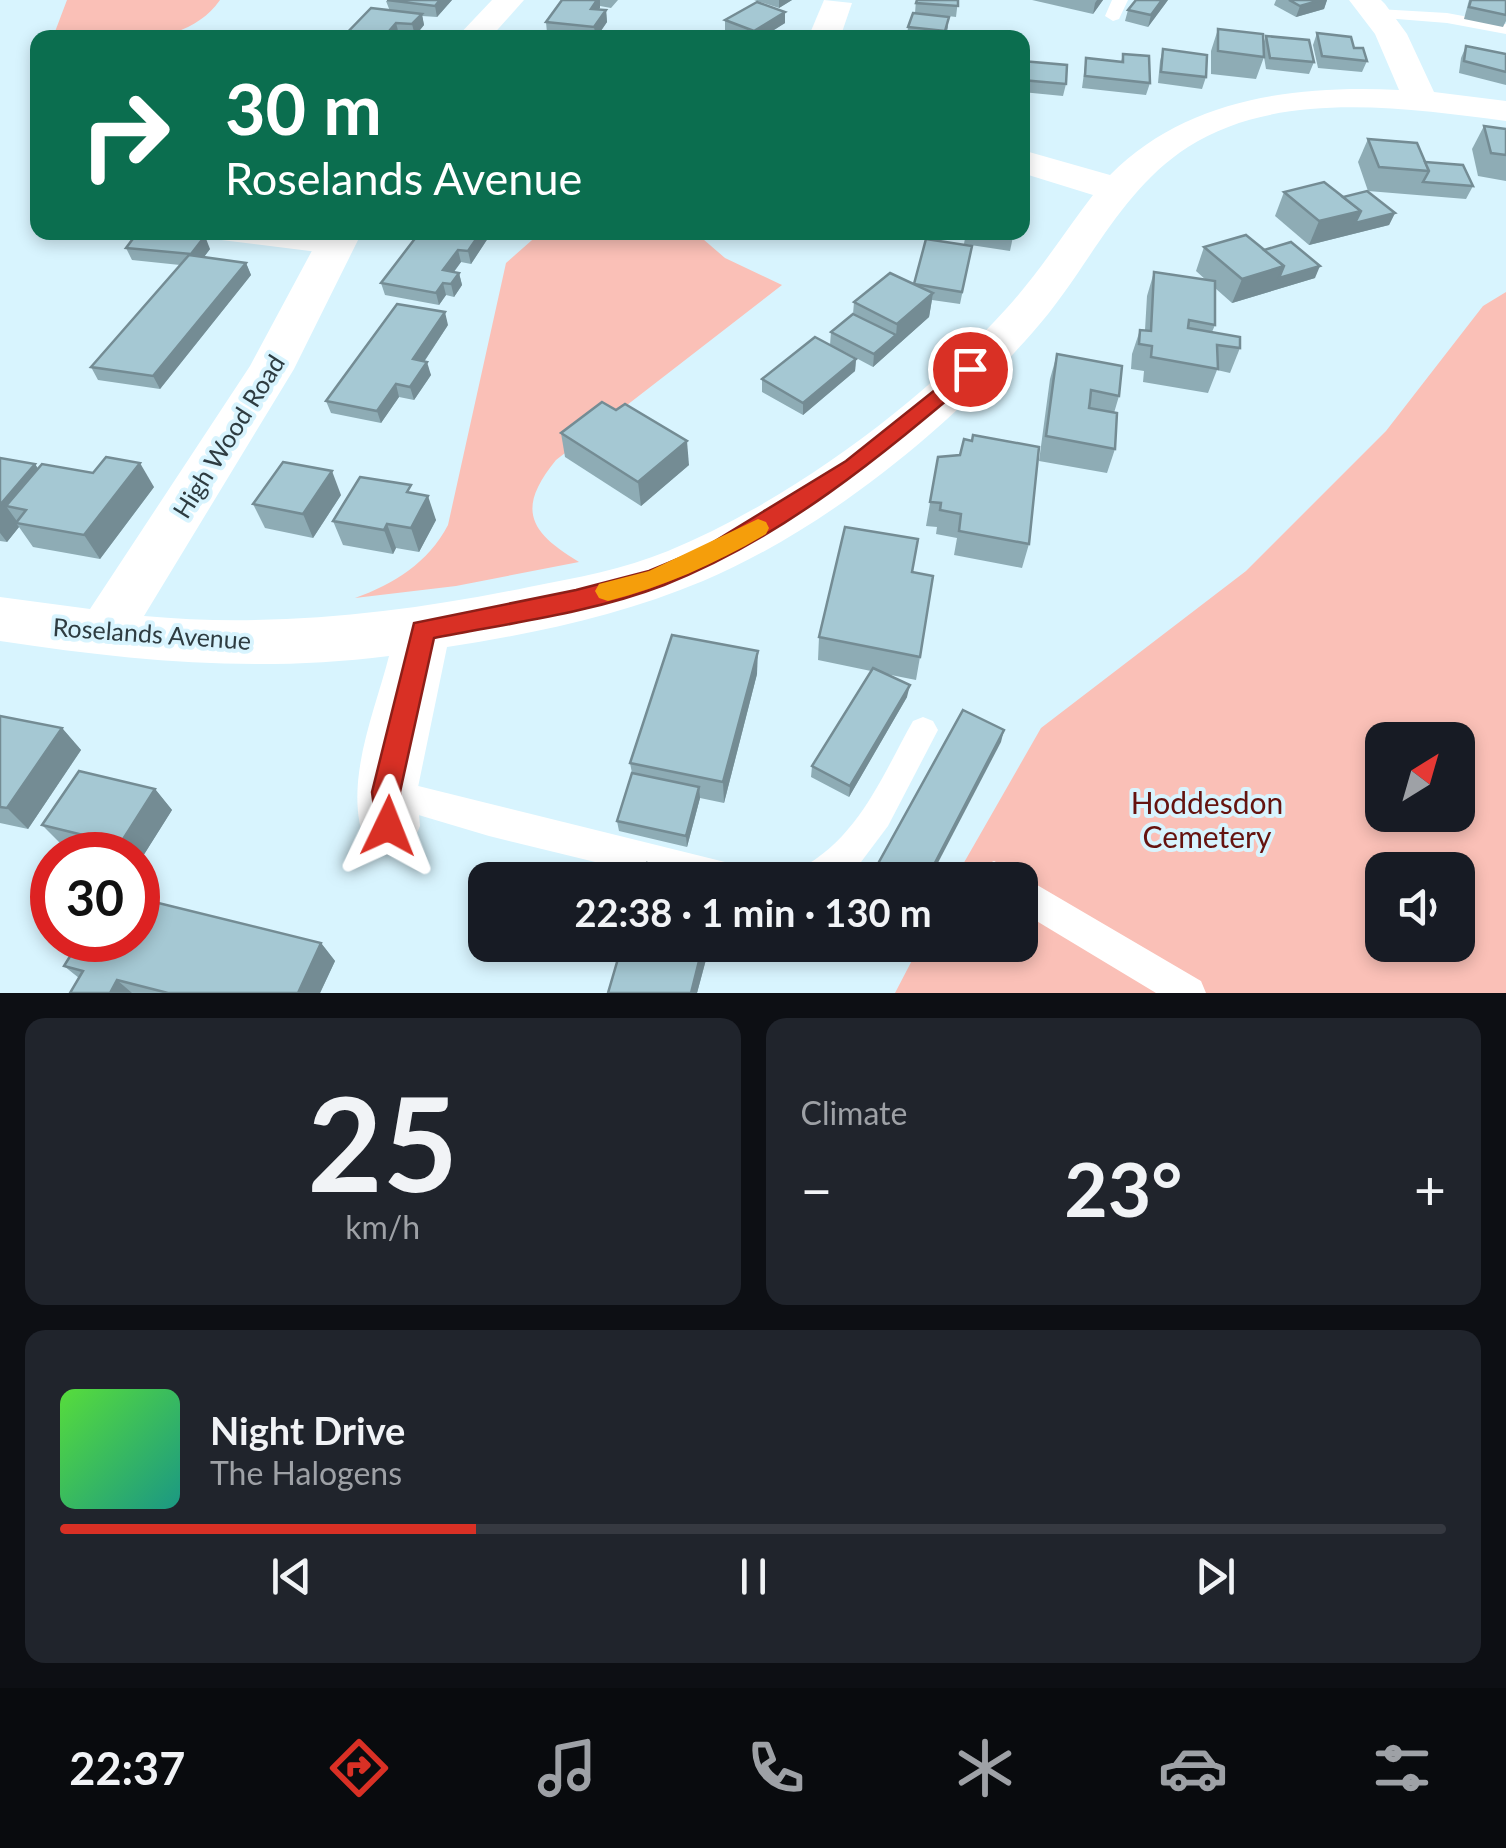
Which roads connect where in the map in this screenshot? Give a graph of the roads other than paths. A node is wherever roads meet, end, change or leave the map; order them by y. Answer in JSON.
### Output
{"nodes":[{"id":1,"x":509,"y":0,"type":"edge"},
{"id":2,"x":837,"y":2,"type":"dead end"},
{"id":3,"x":1371,"y":7,"type":"edge"},
{"id":4,"x":1506,"y":29,"type":"edge"},
{"id":5,"x":480,"y":30,"type":"edge"},
{"id":6,"x":827,"y":30,"type":"edge"},
{"id":7,"x":1421,"y":101,"type":"junction"},
{"id":8,"x":1506,"y":111,"type":"edge"},
{"id":9,"x":1030,"y":164,"type":"edge"},
{"id":10,"x":1118,"y":190,"type":"junction"},
{"id":11,"x":338,"y":240,"type":"edge"},
{"id":12,"x":0,"y":619,"type":"edge"},
{"id":13,"x":423,"y":630,"type":"junction"},
{"id":14,"x":104,"y":634,"type":"junction"},
{"id":15,"x":923,"y":730,"type":"dead end"},
{"id":16,"x":387,"y":809,"type":"joint"},
{"id":17,"x":657,"y":862,"type":"edge"},
{"id":18,"x":838,"y":862,"type":"edge"},
{"id":19,"x":1038,"y":903,"type":"edge"},
{"id":20,"x":1189,"y":993,"type":"edge"}],
"edges":[{"from":1,"to":5,"type":"street"},
{"from":2,"to":6,"type":"street"},
{"from":3,"to":4,"type":"lane"},
{"from":3,"to":7,"type":"street"},
{"from":7,"to":8,"type":"street","name":"Roselands Avenue"},
{"from":7,"to":10,"type":"street","name":"Roselands Avenue"},
{"from":9,"to":10,"type":"street"},
{"from":10,"to":13,"type":"street","name":"Roselands Avenue"},
{"from":11,"to":14,"type":"street","name":"High Wood Road"},
{"from":12,"to":14,"type":"street","name":"Roselands Avenue"},
{"from":13,"to":14,"type":"street","name":"Roselands Avenue"},
{"from":13,"to":16,"type":"street"},
{"from":15,"to":18,"type":"lane"},
{"from":16,"to":17,"type":"lane"},
{"from":19,"to":20,"type":"lane"}]}
